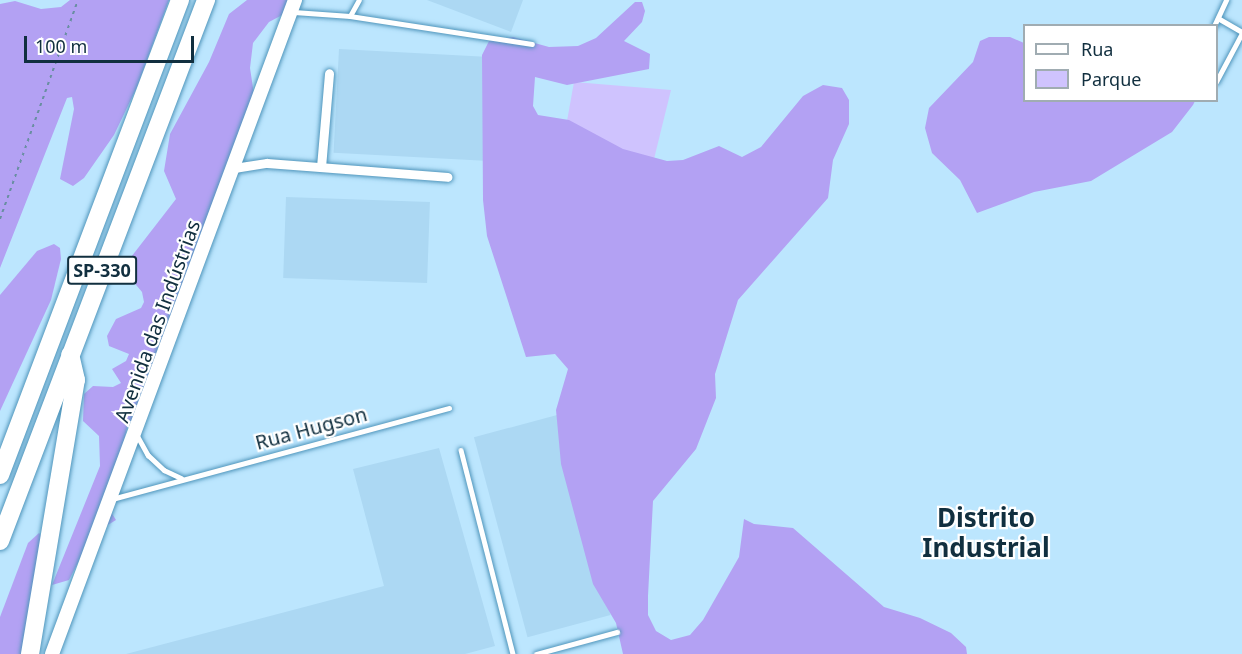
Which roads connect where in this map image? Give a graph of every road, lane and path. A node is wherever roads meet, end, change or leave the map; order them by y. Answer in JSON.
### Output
{"nodes":[{"id":1,"x":78,"y":0,"type":"edge"},
{"id":2,"x":180,"y":0,"type":"edge"},
{"id":3,"x":206,"y":0,"type":"edge"},
{"id":4,"x":359,"y":0,"type":"edge"},
{"id":5,"x":1226,"y":0,"type":"edge"},
{"id":6,"x":293,"y":6,"type":"edge"},
{"id":7,"x":350,"y":16,"type":"junction"},
{"id":8,"x":1218,"y":18,"type":"junction"},
{"id":9,"x":1215,"y":24,"type":"edge"},
{"id":10,"x":1242,"y":32,"type":"edge"},
{"id":11,"x":532,"y":44,"type":"dead end"},
{"id":12,"x":1234,"y":48,"type":"junction"},
{"id":13,"x":1242,"y":52,"type":"edge"},
{"id":14,"x":328,"y":73,"type":"dead end"},
{"id":15,"x":1218,"y":78,"type":"edge"},
{"id":16,"x":321,"y":167,"type":"junction"},
{"id":17,"x":234,"y":168,"type":"junction"},
{"id":18,"x":447,"y":177,"type":"dead end"},
{"id":19,"x":0,"y":219,"type":"edge"},
{"id":20,"x":70,"y":354,"type":"junction"},
{"id":21,"x":449,"y":408,"type":"dead end"},
{"id":22,"x":136,"y":434,"type":"junction"},
{"id":23,"x":460,"y":450,"type":"dead end"},
{"id":24,"x":0,"y":475,"type":"edge"},
{"id":25,"x":181,"y":478,"type":"junction"},
{"id":26,"x":112,"y":499,"type":"junction"},
{"id":27,"x":0,"y":541,"type":"edge"},
{"id":28,"x":617,"y":632,"type":"dead end"},
{"id":29,"x":30,"y":654,"type":"edge"},
{"id":30,"x":52,"y":654,"type":"edge"},
{"id":31,"x":513,"y":654,"type":"edge"},
{"id":32,"x":536,"y":654,"type":"edge"}],
"edges":[{"from":1,"to":19,"type":"path"},
{"from":2,"to":24,"type":"highway","number":"SP-330"},
{"from":3,"to":20,"type":"highway","number":"SP-330"},
{"from":4,"to":7,"type":"lane"},
{"from":5,"to":8,"type":"lane"},
{"from":6,"to":7,"type":"lane"},
{"from":6,"to":17,"type":"street","name":"Avenida das Indústrias"},
{"from":7,"to":11,"type":"lane"},
{"from":8,"to":9,"type":"lane"},
{"from":8,"to":10,"type":"lane"},
{"from":10,"to":12,"type":"lane"},
{"from":12,"to":13,"type":"lane"},
{"from":12,"to":15,"type":"lane"},
{"from":14,"to":16,"type":"street"},
{"from":16,"to":17,"type":"street"},
{"from":16,"to":18,"type":"street"},
{"from":17,"to":22,"type":"street","name":"Avenida das Indústrias"},
{"from":20,"to":27,"type":"highway","number":"SP-330"},
{"from":20,"to":29,"type":"highway"},
{"from":21,"to":25,"type":"lane","name":"Rua Hugson"},
{"from":22,"to":25,"type":"lane"},
{"from":22,"to":26,"type":"street","name":"Avenida das Indústrias"},
{"from":23,"to":31,"type":"lane"},
{"from":25,"to":26,"type":"lane","name":"Rua Hugson"},
{"from":26,"to":30,"type":"street","name":"Avenida das Indústrias"},
{"from":28,"to":32,"type":"lane"}]}
